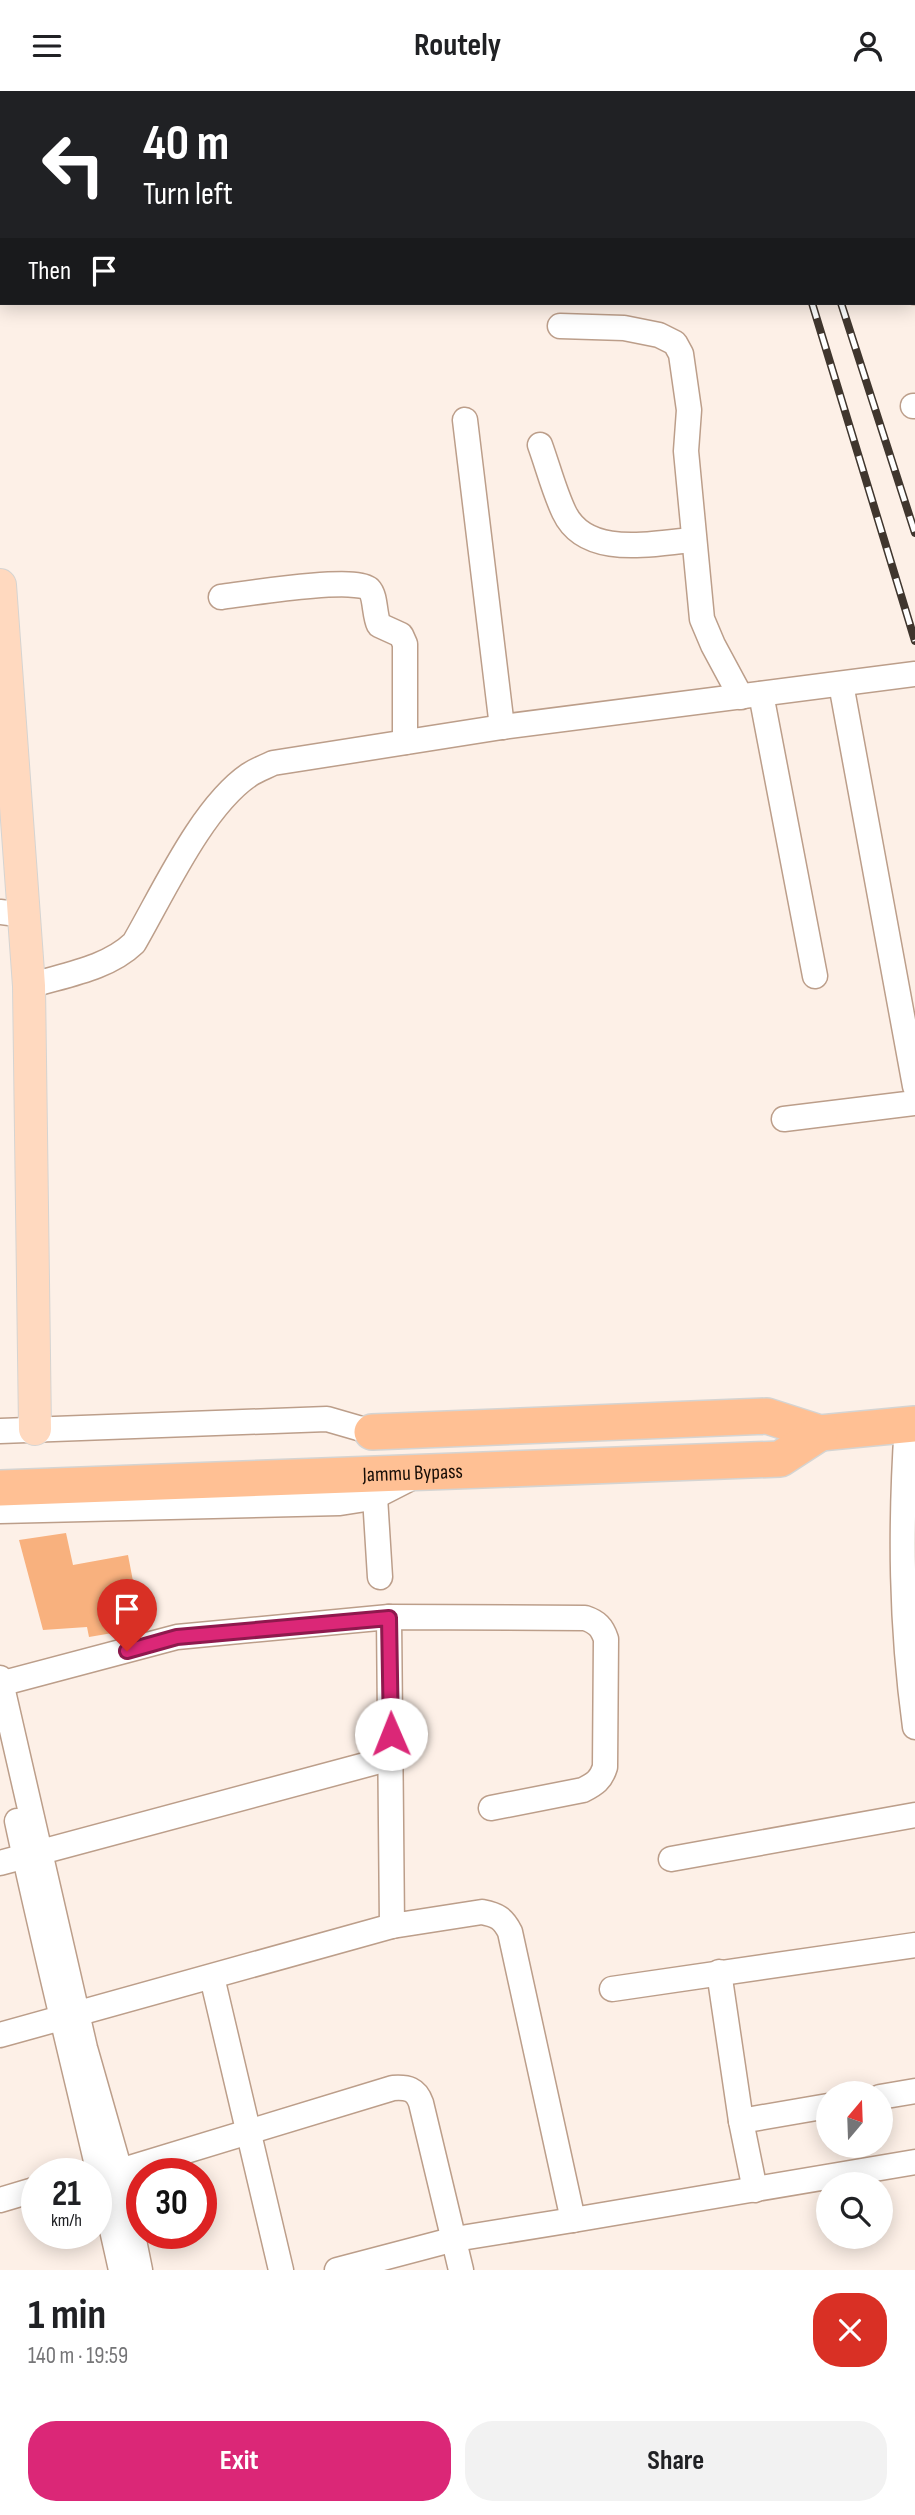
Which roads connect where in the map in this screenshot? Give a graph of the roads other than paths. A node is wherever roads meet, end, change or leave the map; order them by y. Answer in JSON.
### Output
{"nodes":[{"id":1,"x":560,"y":326,"type":"dead end"},
{"id":2,"x":465,"y":420,"type":"dead end"},
{"id":3,"x":540,"y":445,"type":"dead end"},
{"id":4,"x":693,"y":540,"type":"junction"},
{"id":5,"x":0,"y":585,"type":"edge"},
{"id":6,"x":221,"y":597,"type":"dead end"},
{"id":7,"x":915,"y":674,"type":"edge"},
{"id":8,"x":841,"y":684,"type":"junction"},
{"id":9,"x":751,"y":695,"type":"junction"},
{"id":10,"x":502,"y":727,"type":"junction"},
{"id":11,"x":405,"y":742,"type":"junction"},
{"id":12,"x":12,"y":914,"type":"edge"},
{"id":13,"x":815,"y":976,"type":"dead end"},
{"id":14,"x":29,"y":986,"type":"junction"},
{"id":15,"x":915,"y":1086,"type":"edge"},
{"id":16,"x":915,"y":1103,"type":"edge"},
{"id":17,"x":784,"y":1119,"type":"dead end"},
{"id":18,"x":911,"y":1424,"type":"edge"},
{"id":19,"x":35,"y":1429,"type":"junction"},
{"id":20,"x":0,"y":1431,"type":"edge"},
{"id":21,"x":372,"y":1432,"type":"joint"},
{"id":22,"x":820,"y":1433,"type":"junction"},
{"id":23,"x":422,"y":1472,"type":"junction"},
{"id":24,"x":0,"y":1488,"type":"edge"},
{"id":25,"x":375,"y":1497,"type":"junction"},
{"id":26,"x":0,"y":1511,"type":"edge"},
{"id":27,"x":380,"y":1577,"type":"dead end"},
{"id":28,"x":389,"y":1618,"type":"junction"},
{"id":29,"x":910,"y":1659,"type":"edge"},
{"id":30,"x":0,"y":1682,"type":"edge"},
{"id":31,"x":915,"y":1727,"type":"edge"},
{"id":32,"x":0,"y":1743,"type":"edge"},
{"id":33,"x":391,"y":1758,"type":"junction"},
{"id":34,"x":491,"y":1808,"type":"dead end"},
{"id":35,"x":915,"y":1815,"type":"edge"},
{"id":36,"x":33,"y":1854,"type":"junction"},
{"id":37,"x":671,"y":1859,"type":"dead end"},
{"id":38,"x":0,"y":1863,"type":"edge"},
{"id":39,"x":392,"y":1926,"type":"junction"},
{"id":40,"x":915,"y":1945,"type":"edge"},
{"id":41,"x":719,"y":1972,"type":"junction"},
{"id":42,"x":212,"y":1977,"type":"junction"},
{"id":43,"x":612,"y":1989,"type":"dead end"},
{"id":44,"x":69,"y":2017,"type":"junction"},
{"id":45,"x":0,"y":2035,"type":"edge"},
{"id":46,"x":915,"y":2091,"type":"edge"},
{"id":47,"x":893,"y":2095,"type":"edge"},
{"id":48,"x":816,"y":2108,"type":"edge"},
{"id":49,"x":741,"y":2121,"type":"junction"},
{"id":50,"x":248,"y":2131,"type":"junction"},
{"id":51,"x":100,"y":2158,"type":"edge"},
{"id":52,"x":915,"y":2162,"type":"edge"},
{"id":53,"x":112,"y":2169,"type":"edge"},
{"id":54,"x":755,"y":2190,"type":"junction"},
{"id":55,"x":21,"y":2194,"type":"edge"},
{"id":56,"x":112,"y":2195,"type":"edge"},
{"id":57,"x":0,"y":2200,"type":"edge"},
{"id":58,"x":573,"y":2220,"type":"junction"},
{"id":59,"x":112,"y":2221,"type":"edge"},
{"id":60,"x":455,"y":2239,"type":"junction"},
{"id":61,"x":121,"y":2270,"type":"edge"},
{"id":62,"x":141,"y":2270,"type":"edge"},
{"id":63,"x":281,"y":2270,"type":"edge"},
{"id":64,"x":337,"y":2270,"type":"edge"},
{"id":65,"x":461,"y":2270,"type":"edge"}],
"edges":[{"from":1,"to":4,"type":"street"},
{"from":2,"to":10,"type":"street"},
{"from":3,"to":4,"type":"street"},
{"from":4,"to":9,"type":"street"},
{"from":5,"to":12,"type":"main road"},
{"from":6,"to":11,"type":"street"},
{"from":7,"to":8,"type":"street"},
{"from":8,"to":9,"type":"street"},
{"from":8,"to":15,"type":"street"},
{"from":9,"to":10,"type":"street"},
{"from":9,"to":13,"type":"street"},
{"from":10,"to":11,"type":"street"},
{"from":11,"to":14,"type":"street"},
{"from":12,"to":14,"type":"main road"},
{"from":14,"to":19,"type":"main road"},
{"from":16,"to":17,"type":"street"},
{"from":18,"to":22,"type":"highway","name":"Jammu Bypass"},
{"from":18,"to":29,"type":"street"},
{"from":19,"to":20,"type":"street"},
{"from":19,"to":21,"type":"street"},
{"from":21,"to":22,"type":"highway","name":"Jammu Bypass"},
{"from":22,"to":23,"type":"highway","name":"Jammu Bypass"},
{"from":23,"to":24,"type":"highway","name":"Jammu Bypass"},
{"from":23,"to":25,"type":"street"},
{"from":25,"to":26,"type":"street"},
{"from":25,"to":27,"type":"street"},
{"from":28,"to":30,"type":"street"},
{"from":28,"to":33,"type":"street"},
{"from":28,"to":34,"type":"street"},
{"from":29,"to":31,"type":"street"},
{"from":30,"to":36,"type":"street"},
{"from":32,"to":36,"type":"street"},
{"from":33,"to":36,"type":"street"},
{"from":33,"to":39,"type":"street"},
{"from":35,"to":37,"type":"street"},
{"from":36,"to":38,"type":"street"},
{"from":36,"to":44,"type":"street"},
{"from":39,"to":42,"type":"street"},
{"from":39,"to":58,"type":"street"},
{"from":40,"to":41,"type":"street"},
{"from":41,"to":43,"type":"street"},
{"from":41,"to":49,"type":"street"},
{"from":42,"to":44,"type":"street"},
{"from":42,"to":50,"type":"street"},
{"from":44,"to":45,"type":"street"},
{"from":44,"to":51,"type":"street"},
{"from":46,"to":47,"type":"street"},
{"from":48,"to":49,"type":"street"},
{"from":49,"to":54,"type":"street"},
{"from":50,"to":53,"type":"street"},
{"from":50,"to":60,"type":"street"},
{"from":50,"to":63,"type":"street"},
{"from":52,"to":54,"type":"street"},
{"from":54,"to":58,"type":"street"},
{"from":55,"to":57,"type":"street"},
{"from":56,"to":62,"type":"street"},
{"from":58,"to":60,"type":"street"},
{"from":59,"to":61,"type":"street"},
{"from":60,"to":64,"type":"street"},
{"from":60,"to":65,"type":"street"}]}
